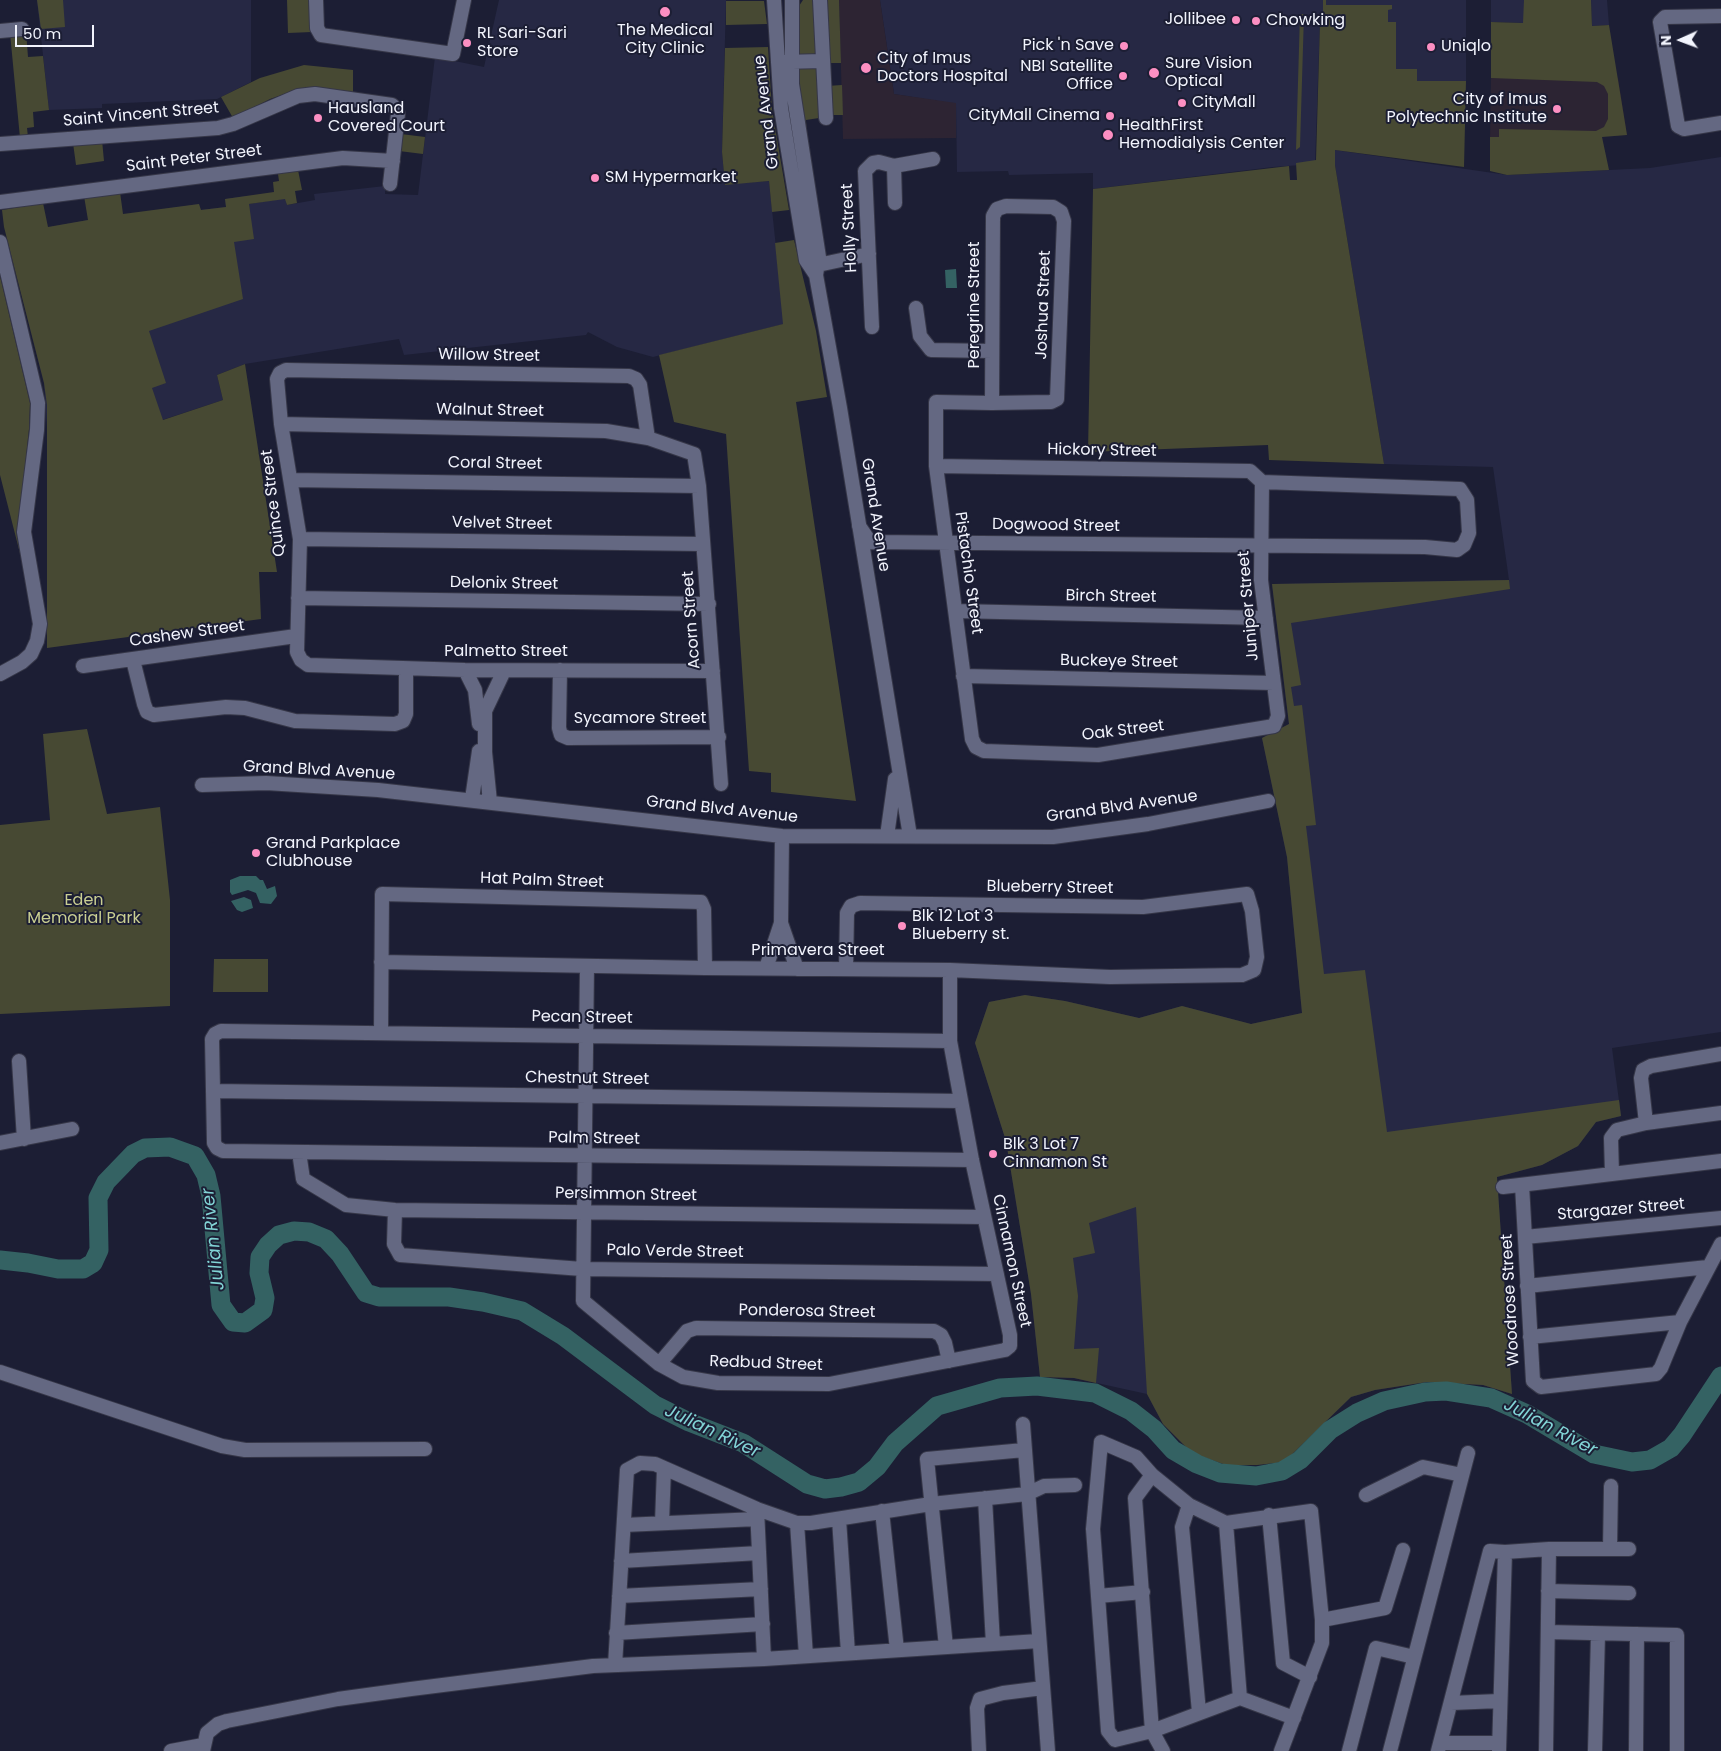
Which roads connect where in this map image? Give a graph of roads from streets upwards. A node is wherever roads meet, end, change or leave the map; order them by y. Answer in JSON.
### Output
{"nodes":[{"id":1,"x":316,"y":0,"type":"edge"},
{"id":2,"x":464,"y":0,"type":"edge"},
{"id":3,"x":774,"y":0,"type":"edge"},
{"id":4,"x":792,"y":0,"type":"edge"},
{"id":5,"x":820,"y":0,"type":"edge"},
{"id":6,"x":1721,"y":16,"type":"edge"},
{"id":7,"x":22,"y":29,"type":"dead end"},
{"id":8,"x":0,"y":31,"type":"edge"},
{"id":9,"x":822,"y":61,"type":"junction"},
{"id":10,"x":777,"y":62,"type":"junction"},
{"id":11,"x":791,"y":62,"type":"junction"},
{"id":12,"x":826,"y":118,"type":"dead end"},
{"id":13,"x":1721,"y":123,"type":"edge"},
{"id":14,"x":0,"y":144,"type":"edge"},
{"id":15,"x":933,"y":159,"type":"dead end"},
{"id":16,"x":393,"y":161,"type":"junction"},
{"id":17,"x":894,"y":166,"type":"junction"},
{"id":18,"x":800,"y":180,"type":"junction"},
{"id":19,"x":390,"y":184,"type":"dead end"},
{"id":20,"x":0,"y":202,"type":"edge"},
{"id":21,"x":895,"y":203,"type":"dead end"},
{"id":22,"x":1061,"y":212,"type":"joint"},
{"id":23,"x":0,"y":242,"type":"edge"},
{"id":24,"x":868,"y":254,"type":"junction"},
{"id":25,"x":817,"y":270,"type":"junction"},
{"id":26,"x":916,"y":308,"type":"dead end"},
{"id":27,"x":872,"y":327,"type":"dead end"},
{"id":28,"x":992,"y":351,"type":"junction"},
{"id":29,"x":280,"y":372,"type":"joint"},
{"id":30,"x":992,"y":403,"type":"junction"},
{"id":31,"x":281,"y":424,"type":"junction"},
{"id":32,"x":648,"y":438,"type":"junction"},
{"id":33,"x":694,"y":454,"type":"joint"},
{"id":34,"x":936,"y":466,"type":"junction"},
{"id":35,"x":291,"y":480,"type":"junction"},
{"id":36,"x":1262,"y":482,"type":"junction"},
{"id":37,"x":699,"y":486,"type":"junction"},
{"id":38,"x":859,"y":526,"type":"junction"},
{"id":39,"x":300,"y":539,"type":"junction"},
{"id":40,"x":945,"y":542,"type":"junction"},
{"id":41,"x":703,"y":544,"type":"junction"},
{"id":42,"x":1261,"y":547,"type":"junction"},
{"id":43,"x":298,"y":598,"type":"junction"},
{"id":44,"x":709,"y":604,"type":"junction"},
{"id":45,"x":956,"y":611,"type":"junction"},
{"id":46,"x":1266,"y":618,"type":"junction"},
{"id":47,"x":296,"y":636,"type":"junction"},
{"id":48,"x":133,"y":660,"type":"junction"},
{"id":49,"x":301,"y":660,"type":"joint"},
{"id":50,"x":83,"y":666,"type":"dead end"},
{"id":51,"x":406,"y":669,"type":"junction"},
{"id":52,"x":465,"y":670,"type":"junction"},
{"id":53,"x":560,"y":670,"type":"junction"},
{"id":54,"x":504,"y":671,"type":"junction"},
{"id":55,"x":713,"y":671,"type":"junction"},
{"id":56,"x":0,"y":674,"type":"edge"},
{"id":57,"x":963,"y":676,"type":"junction"},
{"id":58,"x":1274,"y":683,"type":"junction"},
{"id":59,"x":1274,"y":726,"type":"joint"},
{"id":60,"x":482,"y":732,"type":"junction"},
{"id":61,"x":718,"y":737,"type":"junction"},
{"id":62,"x":976,"y":748,"type":"joint"},
{"id":63,"x":896,"y":761,"type":"junction"},
{"id":64,"x":721,"y":784,"type":"dead end"},
{"id":65,"x":202,"y":785,"type":"dead end"},
{"id":66,"x":472,"y":799,"type":"junction"},
{"id":67,"x":1268,"y":801,"type":"dead end"},
{"id":68,"x":490,"y":802,"type":"junction"},
{"id":69,"x":782,"y":836,"type":"junction"},
{"id":70,"x":887,"y":836,"type":"junction"},
{"id":71,"x":910,"y":836,"type":"junction"},
{"id":72,"x":781,"y":923,"type":"junction"},
{"id":73,"x":381,"y":962,"type":"junction"},
{"id":74,"x":587,"y":966,"type":"junction"},
{"id":75,"x":705,"y":968,"type":"junction"},
{"id":76,"x":766,"y":968,"type":"junction"},
{"id":77,"x":797,"y":969,"type":"junction"},
{"id":78,"x":846,"y":969,"type":"junction"},
{"id":79,"x":950,"y":970,"type":"junction"},
{"id":80,"x":1254,"y":970,"type":"joint"},
{"id":81,"x":380,"y":1033,"type":"junction"},
{"id":82,"x":586,"y":1036,"type":"junction"},
{"id":83,"x":950,"y":1041,"type":"junction"},
{"id":84,"x":1721,"y":1054,"type":"edge"},
{"id":85,"x":19,"y":1061,"type":"dead end"},
{"id":86,"x":213,"y":1091,"type":"junction"},
{"id":87,"x":585,"y":1097,"type":"junction"},
{"id":88,"x":961,"y":1101,"type":"junction"},
{"id":89,"x":1721,"y":1113,"type":"edge"},
{"id":90,"x":1646,"y":1122,"type":"junction"},
{"id":91,"x":72,"y":1129,"type":"dead end"},
{"id":92,"x":24,"y":1139,"type":"junction"},
{"id":93,"x":0,"y":1143,"type":"edge"},
{"id":94,"x":298,"y":1152,"type":"junction"},
{"id":95,"x":584,"y":1157,"type":"junction"},
{"id":96,"x":972,"y":1160,"type":"junction"},
{"id":97,"x":1721,"y":1161,"type":"edge"},
{"id":98,"x":1612,"y":1174,"type":"junction"},
{"id":99,"x":1522,"y":1185,"type":"junction"},
{"id":100,"x":1503,"y":1187,"type":"dead end"},
{"id":101,"x":395,"y":1210,"type":"junction"},
{"id":102,"x":582,"y":1212,"type":"junction"},
{"id":103,"x":984,"y":1217,"type":"junction"},
{"id":104,"x":1721,"y":1218,"type":"edge"},
{"id":105,"x":1525,"y":1237,"type":"junction"},
{"id":106,"x":1721,"y":1244,"type":"edge"},
{"id":107,"x":1708,"y":1267,"type":"junction"},
{"id":108,"x":582,"y":1269,"type":"junction"},
{"id":109,"x":997,"y":1274,"type":"junction"},
{"id":110,"x":1527,"y":1286,"type":"junction"},
{"id":111,"x":1680,"y":1322,"type":"junction"},
{"id":112,"x":1530,"y":1337,"type":"junction"},
{"id":113,"x":1005,"y":1350,"type":"joint"},
{"id":114,"x":949,"y":1361,"type":"junction"},
{"id":115,"x":659,"y":1364,"type":"junction"},
{"id":116,"x":0,"y":1372,"type":"edge"},
{"id":117,"x":1023,"y":1424,"type":"dead end"},
{"id":118,"x":425,"y":1449,"type":"dead end"},
{"id":119,"x":1024,"y":1450,"type":"junction"},
{"id":120,"x":1468,"y":1454,"type":"dead end"},
{"id":121,"x":664,"y":1468,"type":"junction"},
{"id":122,"x":1152,"y":1475,"type":"junction"},
{"id":123,"x":1462,"y":1475,"type":"junction"},
{"id":124,"x":1075,"y":1485,"type":"dead end"},
{"id":125,"x":1611,"y":1486,"type":"dead end"},
{"id":126,"x":1027,"y":1494,"type":"junction"},
{"id":127,"x":1366,"y":1495,"type":"dead end"},
{"id":128,"x":985,"y":1498,"type":"junction"},
{"id":129,"x":930,"y":1504,"type":"junction"},
{"id":130,"x":1189,"y":1505,"type":"junction"},
{"id":131,"x":882,"y":1512,"type":"junction"},
{"id":132,"x":757,"y":1514,"type":"junction"},
{"id":133,"x":1269,"y":1515,"type":"junction"},
{"id":134,"x":839,"y":1520,"type":"junction"},
{"id":135,"x":662,"y":1523,"type":"junction"},
{"id":136,"x":797,"y":1523,"type":"junction"},
{"id":137,"x":1226,"y":1523,"type":"junction"},
{"id":138,"x":624,"y":1525,"type":"junction"},
{"id":139,"x":1610,"y":1549,"type":"junction"},
{"id":140,"x":1629,"y":1549,"type":"dead end"},
{"id":141,"x":1403,"y":1550,"type":"dead end"},
{"id":142,"x":1549,"y":1550,"type":"junction"},
{"id":143,"x":1505,"y":1552,"type":"junction"},
{"id":144,"x":759,"y":1553,"type":"junction"},
{"id":145,"x":621,"y":1561,"type":"junction"},
{"id":146,"x":761,"y":1589,"type":"junction"},
{"id":147,"x":1548,"y":1591,"type":"junction"},
{"id":148,"x":1143,"y":1592,"type":"junction"},
{"id":149,"x":1629,"y":1593,"type":"dead end"},
{"id":150,"x":619,"y":1596,"type":"junction"},
{"id":151,"x":1098,"y":1596,"type":"junction"},
{"id":152,"x":1322,"y":1620,"type":"junction"},
{"id":153,"x":763,"y":1624,"type":"junction"},
{"id":154,"x":1548,"y":1632,"type":"junction"},
{"id":155,"x":616,"y":1633,"type":"junction"},
{"id":156,"x":1598,"y":1634,"type":"junction"},
{"id":157,"x":1637,"y":1634,"type":"junction"},
{"id":158,"x":1039,"y":1641,"type":"junction"},
{"id":159,"x":993,"y":1644,"type":"junction"},
{"id":160,"x":946,"y":1647,"type":"junction"},
{"id":161,"x":897,"y":1650,"type":"junction"},
{"id":162,"x":848,"y":1653,"type":"junction"},
{"id":163,"x":806,"y":1656,"type":"junction"},
{"id":164,"x":1414,"y":1657,"type":"junction"},
{"id":165,"x":764,"y":1659,"type":"junction"},
{"id":166,"x":615,"y":1665,"type":"junction"},
{"id":167,"x":1310,"y":1676,"type":"junction"},
{"id":168,"x":1043,"y":1688,"type":"junction"},
{"id":169,"x":1240,"y":1698,"type":"junction"},
{"id":170,"x":1499,"y":1701,"type":"junction"},
{"id":171,"x":1451,"y":1702,"type":"junction"},
{"id":172,"x":1199,"y":1712,"type":"junction"},
{"id":173,"x":1294,"y":1718,"type":"junction"},
{"id":174,"x":1152,"y":1731,"type":"junction"},
{"id":175,"x":1439,"y":1747,"type":"edge"},
{"id":176,"x":1499,"y":1747,"type":"edge"},
{"id":177,"x":203,"y":1748,"type":"edge"},
{"id":178,"x":171,"y":1751,"type":"edge"},
{"id":179,"x":979,"y":1751,"type":"edge"},
{"id":180,"x":1048,"y":1751,"type":"edge"},
{"id":181,"x":1163,"y":1751,"type":"edge"},
{"id":182,"x":1281,"y":1751,"type":"edge"},
{"id":183,"x":1349,"y":1751,"type":"edge"},
{"id":184,"x":1390,"y":1751,"type":"edge"},
{"id":185,"x":1546,"y":1751,"type":"edge"},
{"id":186,"x":1595,"y":1751,"type":"edge"},
{"id":187,"x":1636,"y":1751,"type":"edge"},
{"id":188,"x":1677,"y":1751,"type":"edge"}],
"edges":[{"from":1,"to":2,"type":"street"},
{"from":3,"to":10,"type":"street","name":"Grand Avenue"},
{"from":4,"to":11,"type":"street","name":"Grand Avenue"},
{"from":5,"to":9,"type":"street"},
{"from":6,"to":13,"type":"street"},
{"from":7,"to":8,"type":"street"},
{"from":9,"to":11,"type":"street"},
{"from":9,"to":12,"type":"street"},
{"from":10,"to":11,"type":"street"},
{"from":10,"to":18,"type":"street","name":"Grand Avenue"},
{"from":11,"to":18,"type":"street","name":"Grand Avenue"},
{"from":14,"to":16,"type":"street","name":"Saint Vincent Street"},
{"from":15,"to":17,"type":"street","name":"Holly Street"},
{"from":16,"to":19,"type":"street"},
{"from":16,"to":20,"type":"street","name":"Saint Peter Street"},
{"from":17,"to":21,"type":"street"},
{"from":17,"to":24,"type":"street","name":"Holly Street"},
{"from":18,"to":25,"type":"street","name":"Grand Avenue"},
{"from":22,"to":28,"type":"street","name":"Peregrine Street"},
{"from":22,"to":30,"type":"street","name":"Joshua Street"},
{"from":23,"to":56,"type":"street"},
{"from":24,"to":25,"type":"street"},
{"from":24,"to":27,"type":"street","name":"Holly Street"},
{"from":25,"to":38,"type":"street","name":"Grand Avenue"},
{"from":26,"to":28,"type":"street"},
{"from":28,"to":30,"type":"street","name":"Peregrine Street"},
{"from":29,"to":31,"type":"street","name":"Quince Street"},
{"from":29,"to":32,"type":"street","name":"Willow Street"},
{"from":30,"to":34,"type":"street","name":"Pistachio Street"},
{"from":31,"to":32,"type":"street","name":"Walnut Street"},
{"from":31,"to":35,"type":"street","name":"Quince Street"},
{"from":32,"to":33,"type":"street","name":"Walnut Street"},
{"from":33,"to":37,"type":"street","name":"Acorn Street"},
{"from":34,"to":36,"type":"street","name":"Hickory Street"},
{"from":34,"to":40,"type":"street","name":"Pistachio Street"},
{"from":35,"to":37,"type":"street","name":"Coral Street"},
{"from":35,"to":39,"type":"street","name":"Quince Street"},
{"from":36,"to":42,"type":"street","name":"Juniper Street"},
{"from":36,"to":42,"type":"street","name":"Dogwood Street"},
{"from":37,"to":41,"type":"street","name":"Acorn Street"},
{"from":38,"to":40,"type":"street","name":"Dogwood Street"},
{"from":38,"to":63,"type":"street","name":"Grand Avenue"},
{"from":39,"to":41,"type":"street","name":"Velvet Street"},
{"from":39,"to":43,"type":"street","name":"Quince Street"},
{"from":40,"to":42,"type":"street","name":"Dogwood Street"},
{"from":40,"to":45,"type":"street","name":"Pistachio Street"},
{"from":41,"to":44,"type":"street","name":"Acorn Street"},
{"from":42,"to":46,"type":"street","name":"Juniper Street"},
{"from":43,"to":44,"type":"street","name":"Delonix Street"},
{"from":43,"to":47,"type":"street","name":"Quince Street"},
{"from":44,"to":55,"type":"street","name":"Acorn Street"},
{"from":45,"to":46,"type":"street","name":"Birch Street"},
{"from":45,"to":57,"type":"street","name":"Pistachio Street"},
{"from":46,"to":58,"type":"street","name":"Juniper Street"},
{"from":47,"to":48,"type":"street","name":"Cashew Street"},
{"from":47,"to":49,"type":"street","name":"Quince Street"},
{"from":48,"to":50,"type":"street","name":"Cashew Street"},
{"from":48,"to":51,"type":"street"},
{"from":49,"to":51,"type":"street","name":"Palmetto Street"},
{"from":51,"to":52,"type":"street","name":"Palmetto Street"},
{"from":52,"to":54,"type":"street","name":"Palmetto Street"},
{"from":52,"to":60,"type":"street"},
{"from":53,"to":54,"type":"street","name":"Palmetto Street"},
{"from":53,"to":55,"type":"street","name":"Palmetto Street"},
{"from":53,"to":61,"type":"street","name":"Sycamore Street"},
{"from":54,"to":60,"type":"street"},
{"from":55,"to":61,"type":"street","name":"Acorn Street"},
{"from":57,"to":58,"type":"street","name":"Buckeye Street"},
{"from":57,"to":62,"type":"street","name":"Pistachio Street"},
{"from":58,"to":59,"type":"street","name":"Juniper Street"},
{"from":59,"to":62,"type":"street","name":"Oak Street"},
{"from":60,"to":66,"type":"street"},
{"from":60,"to":68,"type":"street"},
{"from":61,"to":64,"type":"street","name":"Acorn Street"},
{"from":63,"to":70,"type":"street","name":"Grand Avenue"},
{"from":63,"to":71,"type":"street","name":"Grand Avenue"},
{"from":65,"to":66,"type":"street","name":"Grand Blvd Avenue"},
{"from":66,"to":68,"type":"street","name":"Grand Blvd Avenue"},
{"from":67,"to":71,"type":"street","name":"Grand Blvd Avenue"},
{"from":68,"to":69,"type":"street","name":"Grand Blvd Avenue"},
{"from":69,"to":70,"type":"street","name":"Grand Blvd Avenue"},
{"from":69,"to":72,"type":"street"},
{"from":70,"to":71,"type":"street","name":"Grand Blvd Avenue"},
{"from":72,"to":76,"type":"street"},
{"from":72,"to":77,"type":"street"},
{"from":73,"to":74,"type":"street","name":"Primavera Street"},
{"from":73,"to":75,"type":"street","name":"Hat Palm Street"},
{"from":73,"to":81,"type":"street"},
{"from":74,"to":75,"type":"street","name":"Primavera Street"},
{"from":74,"to":82,"type":"street","name":"Redbud Street"},
{"from":75,"to":76,"type":"street","name":"Primavera Street"},
{"from":76,"to":77,"type":"street","name":"Primavera Street"},
{"from":77,"to":78,"type":"street","name":"Primavera Street"},
{"from":78,"to":79,"type":"street","name":"Primavera Street"},
{"from":78,"to":80,"type":"street","name":"Blueberry Street"},
{"from":79,"to":80,"type":"street","name":"Primavera Street"},
{"from":79,"to":83,"type":"street","name":"Cinnamon Street"},
{"from":81,"to":82,"type":"street","name":"Pecan Street"},
{"from":81,"to":86,"type":"street","name":"Pecan Street"},
{"from":82,"to":83,"type":"street","name":"Pecan Street"},
{"from":82,"to":87,"type":"street","name":"Redbud Street"},
{"from":83,"to":88,"type":"street","name":"Cinnamon Street"},
{"from":84,"to":90,"type":"street"},
{"from":85,"to":92,"type":"street"},
{"from":86,"to":87,"type":"street","name":"Chestnut Street"},
{"from":86,"to":94,"type":"street","name":"Palm Street"},
{"from":87,"to":88,"type":"street","name":"Chestnut Street"},
{"from":87,"to":95,"type":"street","name":"Redbud Street"},
{"from":88,"to":96,"type":"street","name":"Cinnamon Street"},
{"from":89,"to":90,"type":"street"},
{"from":90,"to":98,"type":"street"},
{"from":91,"to":92,"type":"street"},
{"from":92,"to":93,"type":"street"},
{"from":94,"to":95,"type":"street","name":"Palm Street"},
{"from":94,"to":101,"type":"street","name":"Persimmon Street"},
{"from":95,"to":96,"type":"street","name":"Palm Street"},
{"from":95,"to":102,"type":"street","name":"Redbud Street"},
{"from":96,"to":103,"type":"street","name":"Cinnamon Street"},
{"from":97,"to":98,"type":"street"},
{"from":98,"to":99,"type":"street"},
{"from":99,"to":100,"type":"street"},
{"from":99,"to":105,"type":"street","name":"Woodrose Street"},
{"from":101,"to":102,"type":"street","name":"Persimmon Street"},
{"from":101,"to":108,"type":"street","name":"Palo Verde Street"},
{"from":102,"to":103,"type":"street","name":"Persimmon Street"},
{"from":102,"to":108,"type":"street","name":"Redbud Street"},
{"from":103,"to":109,"type":"street","name":"Cinnamon Street"},
{"from":104,"to":105,"type":"street","name":"Stargazer Street"},
{"from":105,"to":110,"type":"street","name":"Woodrose Street"},
{"from":106,"to":107,"type":"street","name":"Woodrose Street"},
{"from":107,"to":110,"type":"street"},
{"from":107,"to":111,"type":"street","name":"Woodrose Street"},
{"from":108,"to":109,"type":"street","name":"Palo Verde Street"},
{"from":108,"to":115,"type":"street","name":"Redbud Street"},
{"from":109,"to":113,"type":"street","name":"Cinnamon Street"},
{"from":110,"to":112,"type":"street","name":"Woodrose Street"},
{"from":111,"to":112,"type":"street"},
{"from":111,"to":112,"type":"street","name":"Woodrose Street"},
{"from":113,"to":114,"type":"street","name":"Redbud Street"},
{"from":114,"to":115,"type":"street","name":"Redbud Street"},
{"from":114,"to":115,"type":"street","name":"Ponderosa Street"},
{"from":116,"to":118,"type":"street"},
{"from":117,"to":119,"type":"street"},
{"from":119,"to":126,"type":"street"},
{"from":119,"to":129,"type":"street"},
{"from":120,"to":123,"type":"street"},
{"from":121,"to":132,"type":"street"},
{"from":121,"to":135,"type":"street"},
{"from":121,"to":138,"type":"street"},
{"from":122,"to":130,"type":"street"},
{"from":122,"to":148,"type":"street"},
{"from":122,"to":151,"type":"street"},
{"from":123,"to":127,"type":"street"},
{"from":123,"to":164,"type":"street"},
{"from":124,"to":126,"type":"street"},
{"from":125,"to":139,"type":"street"},
{"from":126,"to":128,"type":"street"},
{"from":126,"to":158,"type":"street"},
{"from":128,"to":129,"type":"street"},
{"from":128,"to":159,"type":"street"},
{"from":129,"to":131,"type":"street"},
{"from":129,"to":160,"type":"street"},
{"from":130,"to":137,"type":"street"},
{"from":130,"to":172,"type":"street"},
{"from":131,"to":134,"type":"street"},
{"from":131,"to":161,"type":"street"},
{"from":132,"to":135,"type":"street"},
{"from":132,"to":136,"type":"street"},
{"from":132,"to":144,"type":"street"},
{"from":133,"to":137,"type":"street"},
{"from":133,"to":152,"type":"street"},
{"from":133,"to":167,"type":"street"},
{"from":134,"to":136,"type":"street"},
{"from":134,"to":162,"type":"street"},
{"from":135,"to":138,"type":"street"},
{"from":136,"to":163,"type":"street"},
{"from":137,"to":169,"type":"street"},
{"from":138,"to":145,"type":"street"},
{"from":139,"to":140,"type":"street"},
{"from":139,"to":142,"type":"street"},
{"from":141,"to":152,"type":"street"},
{"from":142,"to":143,"type":"street"},
{"from":142,"to":147,"type":"street"},
{"from":143,"to":170,"type":"street"},
{"from":143,"to":171,"type":"street"},
{"from":144,"to":145,"type":"street"},
{"from":144,"to":146,"type":"street"},
{"from":145,"to":150,"type":"street"},
{"from":146,"to":150,"type":"street"},
{"from":146,"to":153,"type":"street"},
{"from":147,"to":149,"type":"street"},
{"from":147,"to":154,"type":"street"},
{"from":148,"to":151,"type":"street"},
{"from":148,"to":174,"type":"street"},
{"from":150,"to":155,"type":"street"},
{"from":151,"to":174,"type":"street"},
{"from":152,"to":167,"type":"street"},
{"from":153,"to":155,"type":"street"},
{"from":153,"to":165,"type":"street"},
{"from":154,"to":156,"type":"street"},
{"from":154,"to":185,"type":"street"},
{"from":155,"to":166,"type":"street"},
{"from":156,"to":157,"type":"street"},
{"from":156,"to":186,"type":"street"},
{"from":157,"to":187,"type":"street"},
{"from":157,"to":188,"type":"street"},
{"from":158,"to":159,"type":"street"},
{"from":158,"to":168,"type":"street"},
{"from":159,"to":160,"type":"street"},
{"from":160,"to":161,"type":"street"},
{"from":161,"to":162,"type":"street"},
{"from":162,"to":163,"type":"street"},
{"from":163,"to":165,"type":"street"},
{"from":164,"to":183,"type":"street"},
{"from":164,"to":184,"type":"street"},
{"from":165,"to":166,"type":"street"},
{"from":166,"to":177,"type":"street"},
{"from":167,"to":173,"type":"street"},
{"from":168,"to":179,"type":"street"},
{"from":168,"to":180,"type":"street"},
{"from":169,"to":172,"type":"street"},
{"from":169,"to":173,"type":"street"},
{"from":170,"to":171,"type":"street"},
{"from":170,"to":176,"type":"street"},
{"from":171,"to":175,"type":"street"},
{"from":172,"to":174,"type":"street"},
{"from":173,"to":182,"type":"street"},
{"from":174,"to":181,"type":"street"},
{"from":175,"to":176,"type":"street"},
{"from":177,"to":178,"type":"street"}]}
